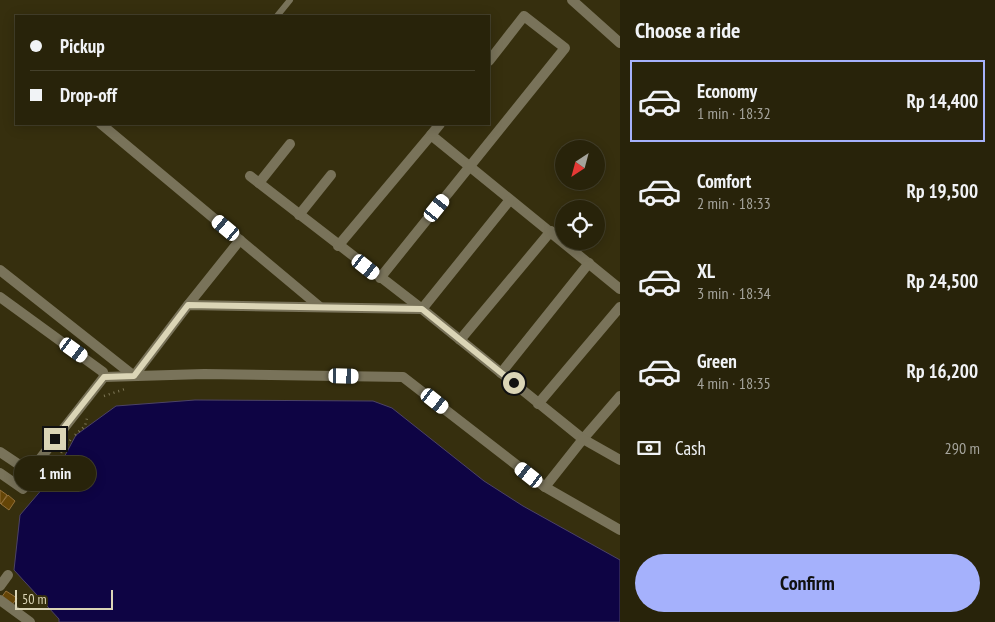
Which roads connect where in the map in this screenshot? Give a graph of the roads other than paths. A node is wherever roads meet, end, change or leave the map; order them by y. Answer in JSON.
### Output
{"nodes":[{"id":1,"x":290,"y":0,"type":"edge"},
{"id":2,"x":572,"y":0,"type":"edge"},
{"id":3,"x":278,"y":15,"type":"edge"},
{"id":4,"x":620,"y":43,"type":"edge"},
{"id":5,"x":490,"y":61,"type":"edge"},
{"id":6,"x":102,"y":125,"type":"edge"},
{"id":7,"x":439,"y":125,"type":"edge"},
{"id":8,"x":431,"y":135,"type":"junction"},
{"id":9,"x":290,"y":144,"type":"dead end"},
{"id":10,"x":471,"y":166,"type":"junction"},
{"id":11,"x":331,"y":175,"type":"dead end"},
{"id":12,"x":509,"y":200,"type":"junction"},
{"id":13,"x":299,"y":215,"type":"junction"},
{"id":14,"x":551,"y":231,"type":"junction"},
{"id":15,"x":240,"y":240,"type":"junction"},
{"id":16,"x":338,"y":246,"type":"junction"},
{"id":17,"x":589,"y":263,"type":"junction"},
{"id":18,"x":0,"y":270,"type":"edge"},
{"id":19,"x":380,"y":278,"type":"junction"},
{"id":20,"x":620,"y":289,"type":"edge"},
{"id":21,"x":0,"y":297,"type":"edge"},
{"id":22,"x":188,"y":305,"type":"junction"},
{"id":23,"x":320,"y":307,"type":"junction"},
{"id":24,"x":620,"y":307,"type":"edge"},
{"id":25,"x":422,"y":309,"type":"junction"},
{"id":26,"x":460,"y":340,"type":"junction"},
{"id":27,"x":501,"y":373,"type":"junction"},
{"id":28,"x":134,"y":376,"type":"junction"},
{"id":29,"x":104,"y":377,"type":"junction"},
{"id":30,"x":619,"y":398,"type":"edge"},
{"id":31,"x":538,"y":404,"type":"junction"},
{"id":32,"x":583,"y":439,"type":"junction"},
{"id":33,"x":0,"y":452,"type":"edge"},
{"id":34,"x":620,"y":460,"type":"edge"},
{"id":35,"x":0,"y":472,"type":"edge"},
{"id":36,"x":545,"y":487,"type":"junction"},
{"id":37,"x":22,"y":489,"type":"road end"},
{"id":38,"x":620,"y":530,"type":"edge"},
{"id":39,"x":8,"y":575,"type":"dead end"},
{"id":40,"x":0,"y":586,"type":"edge"},
{"id":41,"x":0,"y":600,"type":"edge"},
{"id":42,"x":30,"y":622,"type":"edge"}],
"edges":[{"from":1,"to":3,"type":"lane"},
{"from":2,"to":4,"type":"street"},
{"from":5,"to":10,"type":"street"},
{"from":6,"to":15,"type":"street"},
{"from":7,"to":8,"type":"street"},
{"from":8,"to":10,"type":"street"},
{"from":8,"to":16,"type":"street"},
{"from":9,"to":13,"type":"street"},
{"from":10,"to":12,"type":"street"},
{"from":10,"to":19,"type":"street"},
{"from":11,"to":13,"type":"street"},
{"from":12,"to":14,"type":"street"},
{"from":12,"to":25,"type":"street"},
{"from":13,"to":16,"type":"street"},
{"from":14,"to":17,"type":"street"},
{"from":14,"to":26,"type":"street"},
{"from":15,"to":22,"type":"street"},
{"from":15,"to":23,"type":"street"},
{"from":16,"to":19,"type":"street"},
{"from":17,"to":20,"type":"street"},
{"from":17,"to":27,"type":"street"},
{"from":18,"to":28,"type":"street"},
{"from":19,"to":25,"type":"street"},
{"from":21,"to":29,"type":"street"},
{"from":22,"to":23,"type":"street"},
{"from":22,"to":28,"type":"street"},
{"from":23,"to":25,"type":"street"},
{"from":24,"to":31,"type":"street"},
{"from":25,"to":26,"type":"street"},
{"from":26,"to":27,"type":"street"},
{"from":27,"to":31,"type":"street"},
{"from":28,"to":29,"type":"street"},
{"from":28,"to":36,"type":"street"},
{"from":29,"to":33,"type":"street"},
{"from":30,"to":32,"type":"street"},
{"from":31,"to":32,"type":"street"},
{"from":32,"to":34,"type":"street"},
{"from":32,"to":36,"type":"street"},
{"from":35,"to":37,"type":"street"},
{"from":36,"to":38,"type":"street"},
{"from":39,"to":40,"type":"street"},
{"from":41,"to":42,"type":"street"}]}
